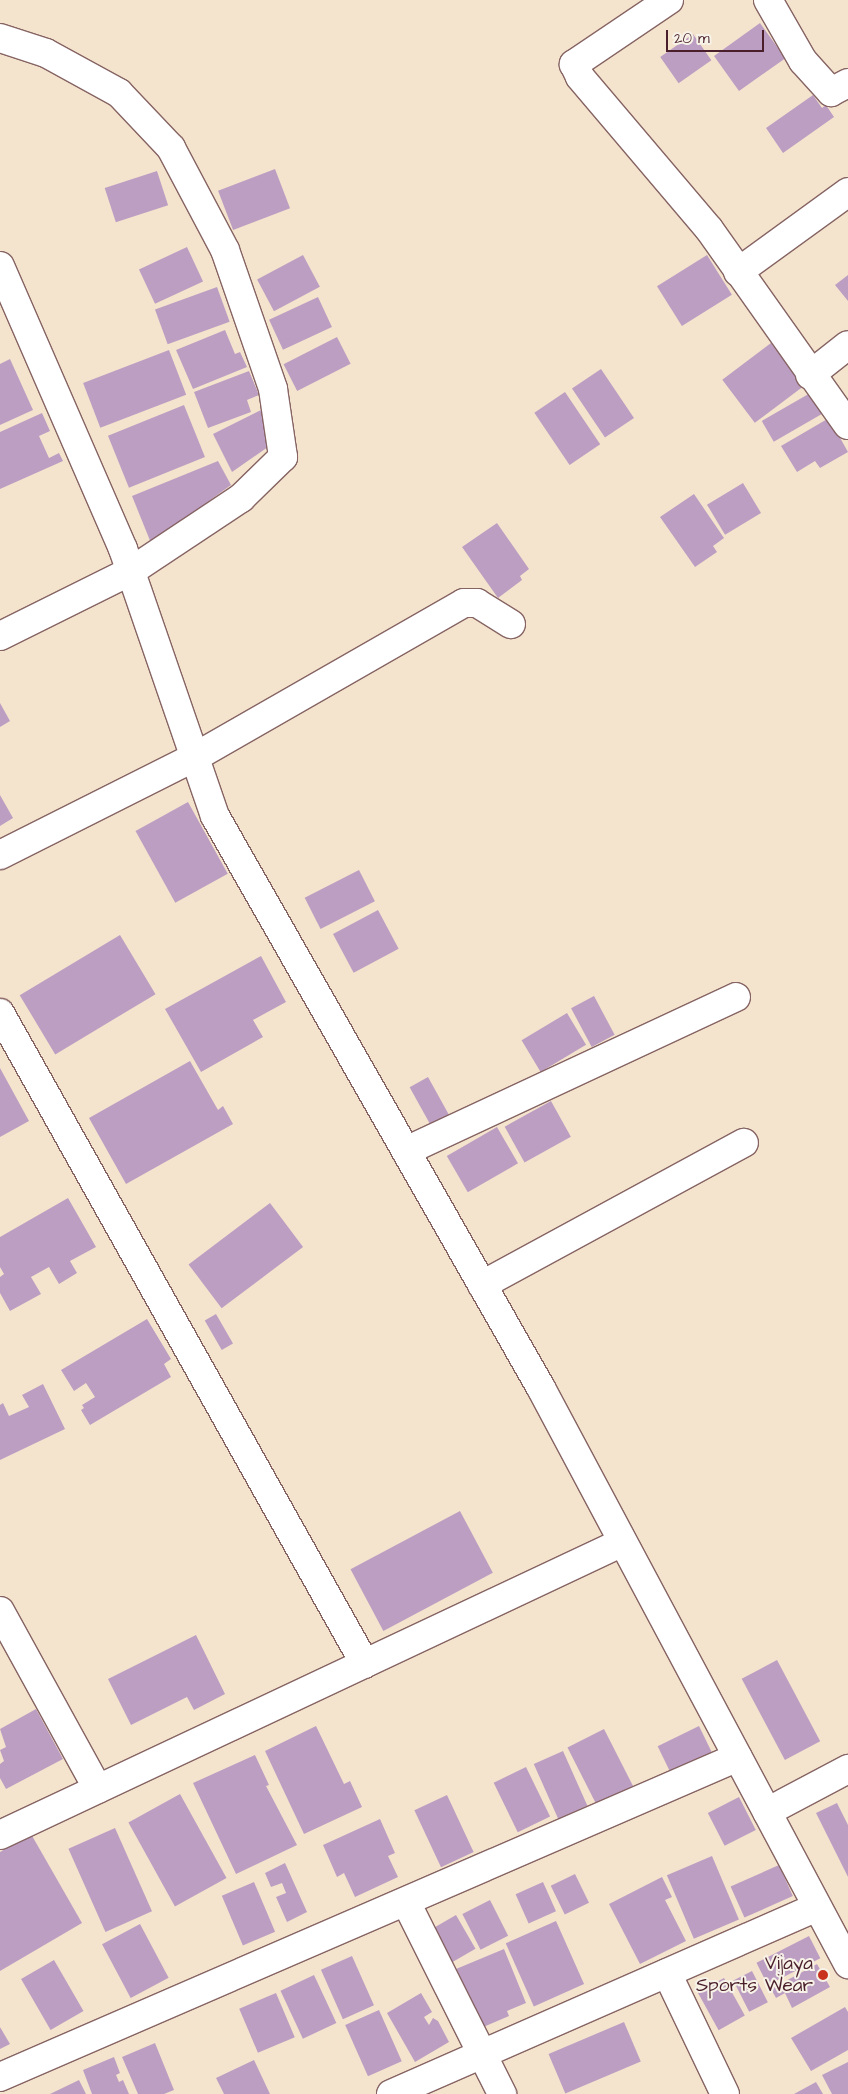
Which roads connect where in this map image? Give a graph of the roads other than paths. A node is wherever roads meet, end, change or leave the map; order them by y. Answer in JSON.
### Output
{"nodes":[{"id":1,"x":669,"y":0,"type":"edge"},
{"id":2,"x":768,"y":0,"type":"edge"},
{"id":3,"x":0,"y":38,"type":"edge"},
{"id":4,"x":848,"y":83,"type":"edge"},
{"id":5,"x":848,"y":192,"type":"edge"},
{"id":6,"x":0,"y":266,"type":"edge"},
{"id":7,"x":738,"y":272,"type":"junction"},
{"id":8,"x":848,"y":345,"type":"edge"},
{"id":9,"x":810,"y":375,"type":"junction"},
{"id":10,"x":848,"y":425,"type":"edge"},
{"id":11,"x":131,"y":571,"type":"junction"},
{"id":12,"x":511,"y":624,"type":"dead end"},
{"id":13,"x":0,"y":636,"type":"edge"},
{"id":14,"x":195,"y":757,"type":"junction"},
{"id":15,"x":0,"y":856,"type":"edge"},
{"id":16,"x":736,"y":997,"type":"dead end"},
{"id":17,"x":0,"y":1013,"type":"edge"},
{"id":18,"x":744,"y":1143,"type":"dead end"},
{"id":19,"x":406,"y":1151,"type":"junction"},
{"id":20,"x":482,"y":1285,"type":"junction"},
{"id":21,"x":623,"y":1542,"type":"junction"},
{"id":22,"x":0,"y":1611,"type":"edge"},
{"id":23,"x":365,"y":1664,"type":"junction"},
{"id":24,"x":738,"y":1757,"type":"junction"},
{"id":25,"x":848,"y":1769,"type":"edge"},
{"id":26,"x":98,"y":1789,"type":"junction"},
{"id":27,"x":767,"y":1812,"type":"junction"},
{"id":28,"x":0,"y":1835,"type":"edge"},
{"id":29,"x":406,"y":1902,"type":"junction"},
{"id":30,"x":818,"y":1907,"type":"junction"},
{"id":31,"x":848,"y":1964,"type":"edge"},
{"id":32,"x":666,"y":1973,"type":"junction"},
{"id":33,"x":482,"y":2054,"type":"junction"},
{"id":34,"x":0,"y":2077,"type":"edge"},
{"id":35,"x":391,"y":2094,"type":"edge"},
{"id":36,"x":502,"y":2094,"type":"edge"},
{"id":37,"x":725,"y":2094,"type":"edge"}],
"edges":[{"from":1,"to":7,"type":"street"},
{"from":2,"to":4,"type":"street"},
{"from":3,"to":11,"type":"street"},
{"from":5,"to":7,"type":"street"},
{"from":6,"to":11,"type":"street"},
{"from":7,"to":9,"type":"street"},
{"from":8,"to":9,"type":"street"},
{"from":9,"to":10,"type":"street"},
{"from":11,"to":13,"type":"street"},
{"from":11,"to":14,"type":"street"},
{"from":12,"to":14,"type":"street"},
{"from":14,"to":15,"type":"street"},
{"from":14,"to":19,"type":"street"},
{"from":16,"to":19,"type":"street"},
{"from":17,"to":23,"type":"street"},
{"from":18,"to":20,"type":"street"},
{"from":19,"to":20,"type":"street"},
{"from":20,"to":21,"type":"street"},
{"from":21,"to":23,"type":"street"},
{"from":21,"to":24,"type":"street"},
{"from":22,"to":26,"type":"street"},
{"from":23,"to":26,"type":"street"},
{"from":24,"to":27,"type":"street"},
{"from":24,"to":29,"type":"street"},
{"from":25,"to":27,"type":"street"},
{"from":26,"to":28,"type":"street"},
{"from":27,"to":30,"type":"street"},
{"from":29,"to":33,"type":"street"},
{"from":29,"to":34,"type":"street"},
{"from":30,"to":31,"type":"street"},
{"from":30,"to":32,"type":"street"},
{"from":32,"to":33,"type":"street"},
{"from":32,"to":37,"type":"street"},
{"from":33,"to":35,"type":"street"},
{"from":33,"to":36,"type":"street"}]}
